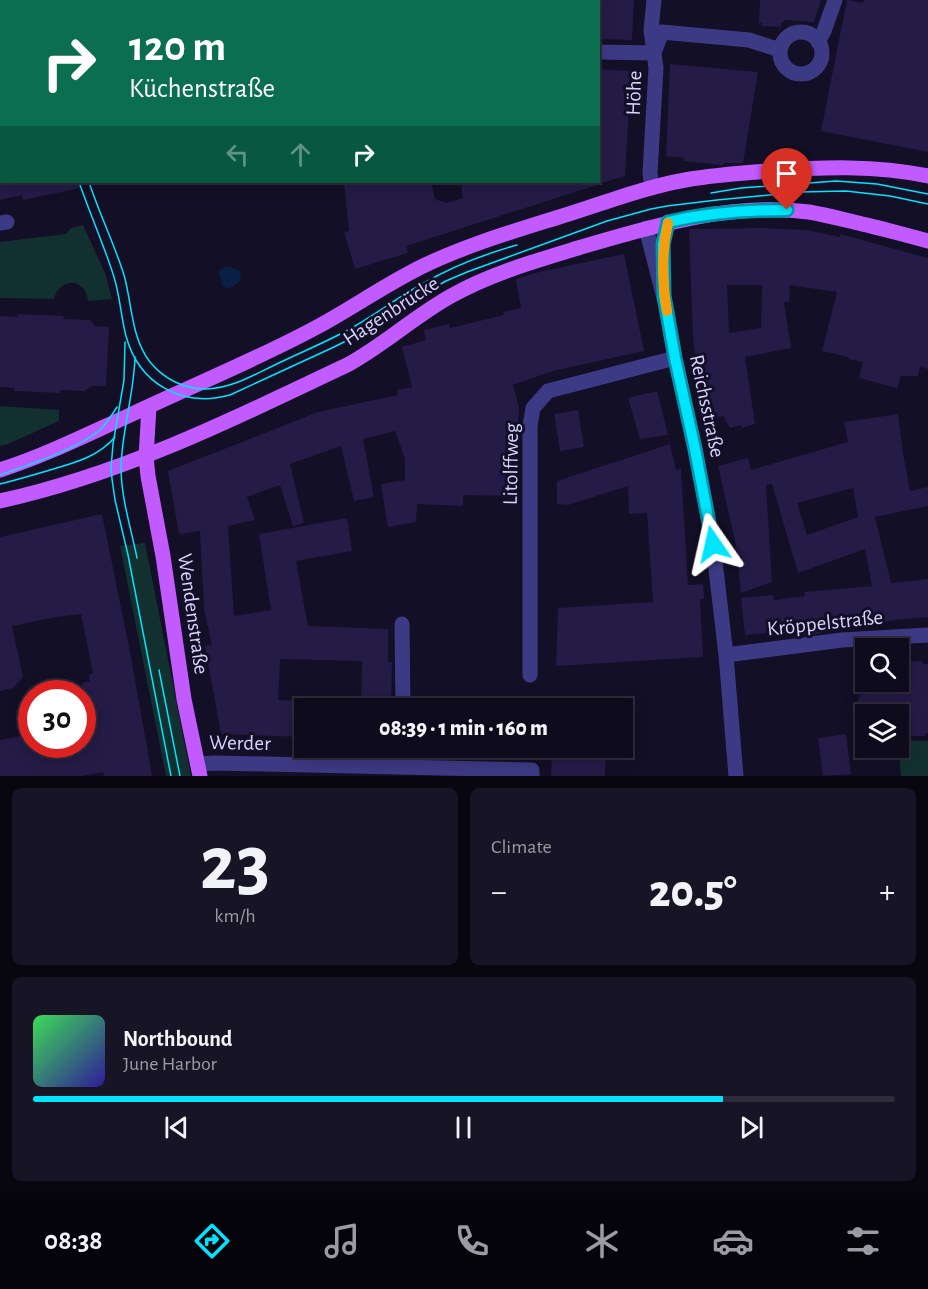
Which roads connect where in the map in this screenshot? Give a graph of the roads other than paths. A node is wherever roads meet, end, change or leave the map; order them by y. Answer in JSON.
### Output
{"nodes":[{"id":1,"x":654,"y":0,"type":"edge"},
{"id":2,"x":834,"y":2,"type":"edge"},
{"id":3,"x":818,"y":42,"type":"junction"},
{"id":4,"x":780,"y":50,"type":"junction"},
{"id":5,"x":600,"y":52,"type":"edge"},
{"id":6,"x":654,"y":53,"type":"junction"},
{"id":7,"x":928,"y":176,"type":"edge"},
{"id":8,"x":652,"y":188,"type":"junction"},
{"id":9,"x":668,"y":222,"type":"junction"},
{"id":10,"x":646,"y":228,"type":"junction"},
{"id":11,"x":928,"y":241,"type":"edge"},
{"id":12,"x":664,"y":296,"type":"junction"},
{"id":13,"x":675,"y":358,"type":"junction"},
{"id":14,"x":149,"y":407,"type":"junction"},
{"id":15,"x":146,"y":457,"type":"junction"},
{"id":16,"x":0,"y":470,"type":"edge"},
{"id":17,"x":0,"y":501,"type":"edge"},
{"id":18,"x":402,"y":624,"type":"dead end"},
{"id":19,"x":928,"y":635,"type":"edge"},
{"id":20,"x":726,"y":655,"type":"junction"},
{"id":21,"x":530,"y":675,"type":"dead end"},
{"id":22,"x":403,"y":698,"type":"edge"},
{"id":23,"x":404,"y":758,"type":"edge"},
{"id":24,"x":404,"y":767,"type":"junction"},
{"id":25,"x":199,"y":770,"type":"edge"},
{"id":26,"x":318,"y":771,"type":"edge"},
{"id":27,"x":532,"y":773,"type":"edge"},
{"id":28,"x":735,"y":776,"type":"edge"}],
"edges":[{"from":1,"to":6,"type":"street","name":"Höhe"},
{"from":2,"to":3,"type":"street"},
{"from":3,"to":4,"type":"street"},
{"from":3,"to":4,"type":"street"},
{"from":4,"to":6,"type":"street"},
{"from":5,"to":6,"type":"street"},
{"from":6,"to":8,"type":"street","name":"Höhe"},
{"from":7,"to":8,"type":"main road","name":"Hagenbrücke"},
{"from":8,"to":14,"type":"main road","name":"Hagenbrücke"},
{"from":9,"to":10,"type":"main road","name":"Hagenbrücke"},
{"from":9,"to":11,"type":"main road","name":"Hagenbrücke"},
{"from":9,"to":12,"type":"street","name":"Reichsstraße"},
{"from":10,"to":12,"type":"street","name":"Reichsstraße"},
{"from":10,"to":15,"type":"main road","name":"Hagenbrücke"},
{"from":12,"to":13,"type":"street","name":"Reichsstraße"},
{"from":13,"to":20,"type":"street","name":"Reichsstraße"},
{"from":13,"to":21,"type":"street","name":"Litolffweg"},
{"from":14,"to":15,"type":"main road","name":"Wendenstraße"},
{"from":14,"to":16,"type":"main road","name":"Hagenbrücke"},
{"from":15,"to":17,"type":"main road","name":"Hagenbrücke"},
{"from":15,"to":25,"type":"main road","name":"Wendenstraße"},
{"from":18,"to":22,"type":"street"},
{"from":19,"to":20,"type":"street","name":"Kröppelstraße"},
{"from":20,"to":28,"type":"street","name":"Reichsstraße"},
{"from":23,"to":24,"type":"street"},
{"from":24,"to":26,"type":"street","name":"Werder"},
{"from":24,"to":27,"type":"street","name":"Werder"},
{"from":25,"to":26,"type":"street","name":"Werder"}]}
